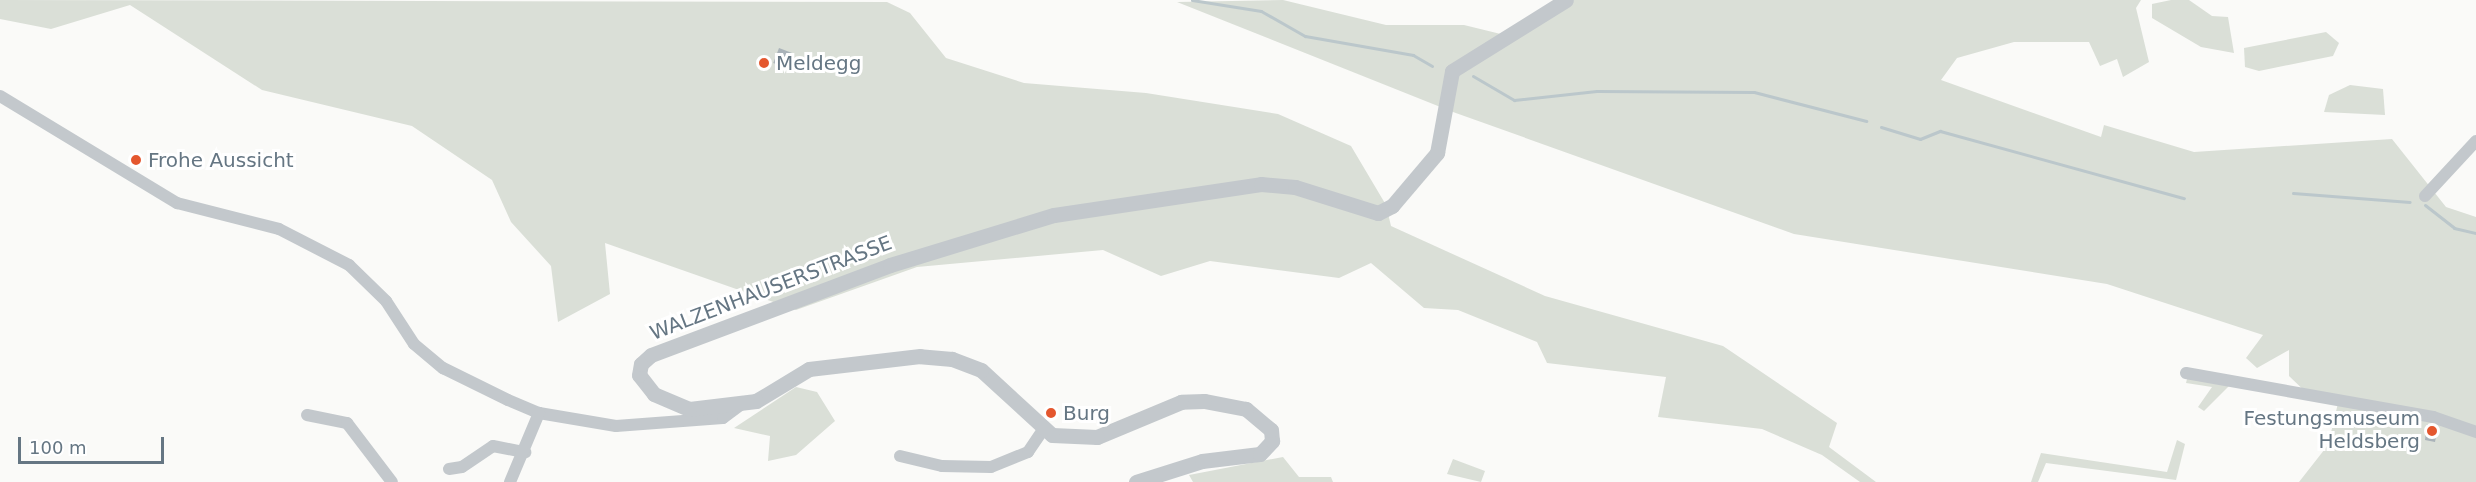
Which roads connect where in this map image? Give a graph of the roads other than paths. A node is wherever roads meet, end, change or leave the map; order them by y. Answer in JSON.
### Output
{"nodes":[{"id":1,"x":1566,"y":0,"type":"edge"},
{"id":2,"x":0,"y":96,"type":"edge"},
{"id":3,"x":2476,"y":141,"type":"edge"},
{"id":4,"x":2425,"y":196,"type":"dead end"},
{"id":5,"x":2186,"y":373,"type":"dead end"},
{"id":6,"x":740,"y":405,"type":"junction"},
{"id":7,"x":539,"y":412,"type":"junction"},
{"id":8,"x":307,"y":415,"type":"dead end"},
{"id":9,"x":1042,"y":431,"type":"junction"},
{"id":10,"x":2476,"y":432,"type":"edge"},
{"id":11,"x":525,"y":452,"type":"junction"},
{"id":12,"x":900,"y":456,"type":"dead end"},
{"id":13,"x":449,"y":469,"type":"dead end"},
{"id":14,"x":1164,"y":477,"type":"edge"},
{"id":15,"x":392,"y":482,"type":"edge"},
{"id":16,"x":510,"y":482,"type":"edge"},
{"id":17,"x":1136,"y":482,"type":"edge"}],
"edges":[{"from":1,"to":6,"type":"street","name":"WALZENHAUSERSTRASSE"},
{"from":2,"to":7,"type":"street"},
{"from":3,"to":4,"type":"street"},
{"from":5,"to":10,"type":"street"},
{"from":6,"to":7,"type":"street"},
{"from":6,"to":9,"type":"street","name":"WALZENHAUSERSTRASSE"},
{"from":7,"to":11,"type":"street"},
{"from":8,"to":15,"type":"street"},
{"from":9,"to":12,"type":"street"},
{"from":9,"to":14,"type":"street"},
{"from":11,"to":13,"type":"street"},
{"from":11,"to":16,"type":"street"},
{"from":14,"to":17,"type":"street"}]}
